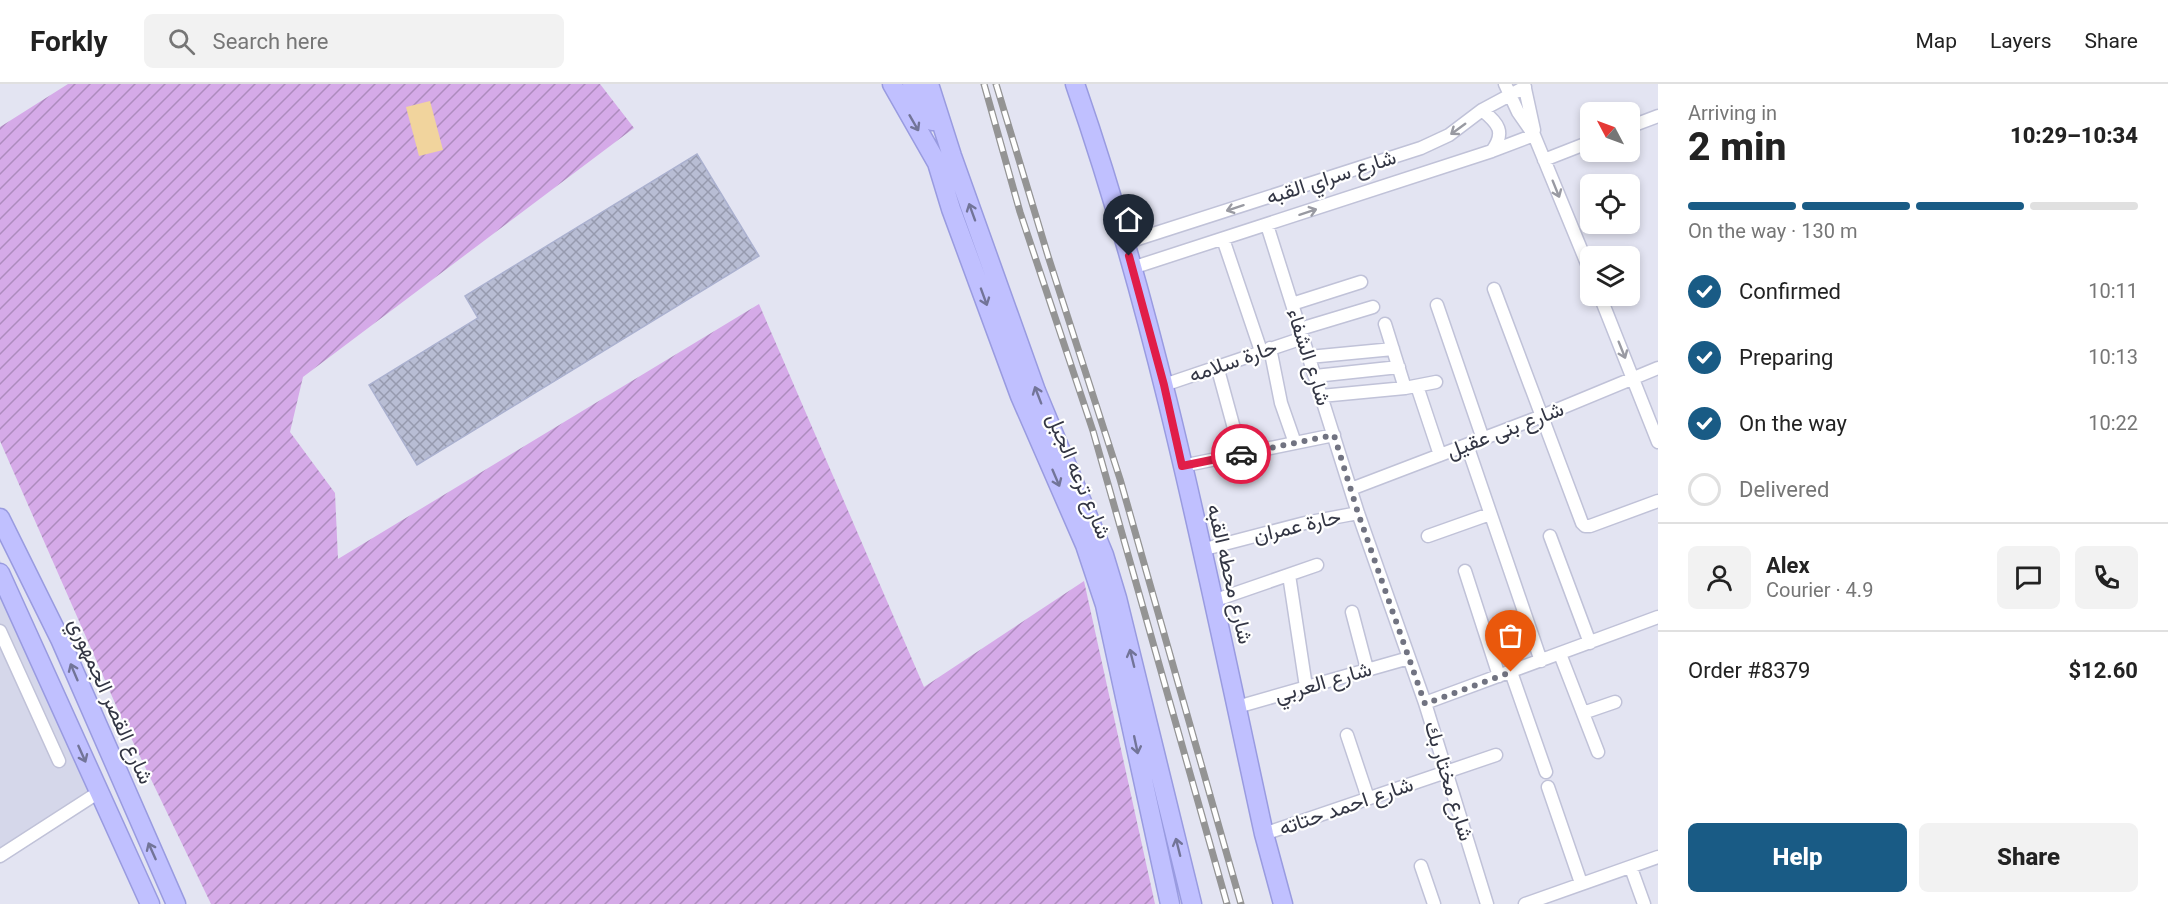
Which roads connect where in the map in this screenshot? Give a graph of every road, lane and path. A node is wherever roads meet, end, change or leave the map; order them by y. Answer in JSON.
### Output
{"nodes":[{"id":1,"x":892,"y":84,"type":"edge"},
{"id":2,"x":1075,"y":84,"type":"edge"},
{"id":3,"x":1525,"y":85,"type":"edge"},
{"id":4,"x":918,"y":86,"type":"edge"},
{"id":5,"x":1507,"y":89,"type":"edge"},
{"id":6,"x":1482,"y":110,"type":"junction"},
{"id":7,"x":1658,"y":116,"type":"edge"},
{"id":8,"x":1640,"y":123,"type":"edge"},
{"id":9,"x":1534,"y":135,"type":"junction"},
{"id":10,"x":1580,"y":146,"type":"edge"},
{"id":11,"x":1492,"y":151,"type":"junction"},
{"id":12,"x":1544,"y":160,"type":"junction"},
{"id":13,"x":1267,"y":225,"type":"junction"},
{"id":14,"x":1223,"y":239,"type":"junction"},
{"id":15,"x":1125,"y":243,"type":"junction"},
{"id":16,"x":1580,"y":247,"type":"edge"},
{"id":17,"x":1132,"y":268,"type":"junction"},
{"id":18,"x":1361,"y":282,"type":"dead end"},
{"id":19,"x":1494,"y":289,"type":"dead end"},
{"id":20,"x":1292,"y":304,"type":"junction"},
{"id":21,"x":1437,"y":305,"type":"dead end"},
{"id":22,"x":1373,"y":306,"type":"dead end"},
{"id":23,"x":1604,"y":306,"type":"edge"},
{"id":24,"x":1385,"y":324,"type":"dead end"},
{"id":25,"x":1302,"y":334,"type":"junction"},
{"id":26,"x":1393,"y":349,"type":"junction"},
{"id":27,"x":1266,"y":350,"type":"junction"},
{"id":28,"x":1309,"y":357,"type":"junction"},
{"id":29,"x":1217,"y":366,"type":"junction"},
{"id":30,"x":1399,"y":367,"type":"junction"},
{"id":31,"x":1658,"y":368,"type":"edge"},
{"id":32,"x":1315,"y":376,"type":"junction"},
{"id":33,"x":1634,"y":377,"type":"junction"},
{"id":34,"x":1436,"y":382,"type":"dead end"},
{"id":35,"x":1164,"y":385,"type":"junction"},
{"id":36,"x":1411,"y":387,"type":"junction"},
{"id":37,"x":1322,"y":396,"type":"junction"},
{"id":38,"x":1542,"y":416,"type":"junction"},
{"id":39,"x":1334,"y":435,"type":"junction"},
{"id":40,"x":1483,"y":439,"type":"junction"},
{"id":41,"x":1658,"y":442,"type":"edge"},
{"id":42,"x":1295,"y":443,"type":"junction"},
{"id":43,"x":1467,"y":445,"type":"junction"},
{"id":44,"x":1240,"y":454,"type":"junction"},
{"id":45,"x":1440,"y":455,"type":"junction"},
{"id":46,"x":1182,"y":466,"type":"junction"},
{"id":47,"x":1351,"y":489,"type":"junction"},
{"id":48,"x":1658,"y":501,"type":"edge"},
{"id":49,"x":1358,"y":513,"type":"junction"},
{"id":50,"x":1490,"y":514,"type":"junction"},
{"id":51,"x":0,"y":518,"type":"edge"},
{"id":52,"x":1428,"y":536,"type":"dead end"},
{"id":53,"x":1550,"y":536,"type":"dead end"},
{"id":54,"x":1201,"y":550,"type":"junction"},
{"id":55,"x":1317,"y":565,"type":"dead end"},
{"id":56,"x":1465,"y":571,"type":"dead end"},
{"id":57,"x":1289,"y":575,"type":"junction"},
{"id":58,"x":2,"y":582,"type":"edge"},
{"id":59,"x":1213,"y":601,"type":"junction"},
{"id":60,"x":1352,"y":612,"type":"dead end"},
{"id":61,"x":1658,"y":618,"type":"edge"},
{"id":62,"x":0,"y":631,"type":"edge"},
{"id":63,"x":1590,"y":643,"type":"junction"},
{"id":64,"x":1560,"y":654,"type":"junction"},
{"id":65,"x":1409,"y":658,"type":"junction"},
{"id":66,"x":1541,"y":661,"type":"junction"},
{"id":67,"x":1367,"y":669,"type":"junction"},
{"id":68,"x":1505,"y":674,"type":"junction"},
{"id":69,"x":1306,"y":687,"type":"junction"},
{"id":70,"x":1615,"y":702,"type":"dead end"},
{"id":71,"x":1425,"y":704,"type":"junction"},
{"id":72,"x":1237,"y":707,"type":"junction"},
{"id":73,"x":1583,"y":713,"type":"junction"},
{"id":74,"x":1347,"y":735,"type":"dead end"},
{"id":75,"x":1598,"y":752,"type":"dead end"},
{"id":76,"x":1496,"y":755,"type":"dead end"},
{"id":77,"x":59,"y":761,"type":"dead end"},
{"id":78,"x":1446,"y":772,"type":"junction"},
{"id":79,"x":1546,"y":772,"type":"dead end"},
{"id":80,"x":1548,"y":787,"type":"dead end"},
{"id":81,"x":99,"y":792,"type":"junction"},
{"id":82,"x":1368,"y":798,"type":"junction"},
{"id":83,"x":1264,"y":834,"type":"junction"},
{"id":84,"x":0,"y":856,"type":"edge"},
{"id":85,"x":1658,"y":857,"type":"edge"},
{"id":86,"x":1421,"y":866,"type":"dead end"},
{"id":87,"x":1631,"y":868,"type":"junction"},
{"id":88,"x":1581,"y":884,"type":"junction"},
{"id":89,"x":150,"y":904,"type":"edge"},
{"id":90,"x":176,"y":904,"type":"edge"},
{"id":91,"x":1170,"y":904,"type":"edge"},
{"id":92,"x":1191,"y":904,"type":"edge"},
{"id":93,"x":1283,"y":904,"type":"edge"},
{"id":94,"x":1434,"y":904,"type":"edge"},
{"id":95,"x":1487,"y":904,"type":"edge"},
{"id":96,"x":1525,"y":904,"type":"edge"},
{"id":97,"x":1644,"y":904,"type":"edge"}],
"edges":[{"from":1,"to":91,"type":"main road","name":"شارع ترعه الجبل","one_way":true},
{"from":2,"to":15,"type":"main road","name":"شارع محطه القبه"},
{"from":3,"to":5,"type":"street","name":"شارع سراي القبه"},
{"from":3,"to":9,"type":"street"},
{"from":92,"to":4,"type":"main road","name":"شارع ترعه الجبل","one_way":true},
{"from":5,"to":6,"type":"street","name":"شارع سراي القبه"},
{"from":5,"to":9,"type":"street"},
{"from":6,"to":11,"type":"street"},
{"from":6,"to":15,"type":"street","name":"شارع سراي القبه","one_way":true},
{"from":7,"to":8,"type":"street"},
{"from":9,"to":11,"type":"street","name":"شارع سراي القبه"},
{"from":9,"to":12,"type":"street"},
{"from":10,"to":12,"type":"street"},
{"from":13,"to":11,"type":"street","name":"شارع سراي القبه","one_way":true},
{"from":12,"to":16,"type":"street","one_way":true},
{"from":13,"to":14,"type":"street","name":"شارع سراي القبه"},
{"from":13,"to":20,"type":"street","name":"شارع الشفاء"},
{"from":14,"to":17,"type":"street","name":"شارع سراي القبه"},
{"from":14,"to":27,"type":"street"},
{"from":15,"to":17,"type":"main road","name":"شارع محطه القبه"},
{"from":17,"to":35,"type":"main road","name":"شارع محطه القبه"},
{"from":18,"to":20,"type":"street"},
{"from":19,"to":38,"type":"street"},
{"from":20,"to":25,"type":"street","name":"شارع الشفاء"},
{"from":21,"to":40,"type":"street"},
{"from":22,"to":25,"type":"street","name":"حارة سلامه"},
{"from":23,"to":33,"type":"street","one_way":true},
{"from":24,"to":26,"type":"street"},
{"from":25,"to":27,"type":"street","name":"حارة سلامه"},
{"from":25,"to":28,"type":"street","name":"شارع الشفاء"},
{"from":26,"to":28,"type":"street"},
{"from":26,"to":30,"type":"street"},
{"from":27,"to":29,"type":"street","name":"حارة سلامه"},
{"from":27,"to":42,"type":"street"},
{"from":28,"to":32,"type":"street","name":"شارع الشفاء"},
{"from":29,"to":35,"type":"street","name":"حارة سلامه"},
{"from":29,"to":44,"type":"street"},
{"from":30,"to":32,"type":"street"},
{"from":30,"to":36,"type":"street"},
{"from":31,"to":33,"type":"street","name":"شارع بنى عقيل"},
{"from":32,"to":37,"type":"street","name":"شارع الشفاء"},
{"from":33,"to":38,"type":"street","name":"شارع بنى عقيل"},
{"from":33,"to":41,"type":"street"},
{"from":34,"to":36,"type":"street"},
{"from":35,"to":46,"type":"main road","name":"شارع محطه القبه"},
{"from":36,"to":37,"type":"street"},
{"from":36,"to":45,"type":"street"},
{"from":37,"to":39,"type":"street","name":"شارع الشفاء"},
{"from":38,"to":40,"type":"street","name":"شارع بنى عقيل"},
{"from":38,"to":48,"type":"street"},
{"from":39,"to":42,"type":"street"},
{"from":39,"to":47,"type":"street","name":"شارع الشفاء"},
{"from":40,"to":43,"type":"street","name":"شارع بنى عقيل"},
{"from":42,"to":44,"type":"street"},
{"from":43,"to":45,"type":"street","name":"شارع بنى عقيل"},
{"from":43,"to":50,"type":"street"},
{"from":44,"to":46,"type":"street"},
{"from":45,"to":47,"type":"street","name":"شارع بنى عقيل"},
{"from":46,"to":54,"type":"main road","name":"شارع محطه القبه"},
{"from":47,"to":49,"type":"street","name":"شارع مختار بك"},
{"from":49,"to":54,"type":"street","name":"حارة عمران"},
{"from":49,"to":65,"type":"street","name":"شارع مختار بك"},
{"from":50,"to":52,"type":"street"},
{"from":50,"to":66,"type":"street"},
{"from":90,"to":51,"type":"main road","name":"شارع القصر الجمهوري","one_way":true},
{"from":53,"to":63,"type":"street"},
{"from":54,"to":59,"type":"main road","name":"شارع محطه القبه"},
{"from":55,"to":57,"type":"street"},
{"from":56,"to":68,"type":"street"},
{"from":57,"to":59,"type":"street"},
{"from":57,"to":69,"type":"street"},
{"from":58,"to":81,"type":"main road","one_way":true},
{"from":59,"to":72,"type":"main road","name":"شارع محطه القبه"},
{"from":60,"to":67,"type":"street"},
{"from":61,"to":63,"type":"street"},
{"from":62,"to":77,"type":"street"},
{"from":63,"to":64,"type":"street"},
{"from":64,"to":66,"type":"street"},
{"from":64,"to":73,"type":"street"},
{"from":65,"to":67,"type":"street","name":"شارع العربي"},
{"from":65,"to":71,"type":"street","name":"شارع مختار بك"},
{"from":66,"to":68,"type":"street"},
{"from":67,"to":69,"type":"street","name":"شارع العربي"},
{"from":68,"to":71,"type":"street"},
{"from":68,"to":79,"type":"street"},
{"from":69,"to":72,"type":"street","name":"شارع العربي"},
{"from":70,"to":73,"type":"street"},
{"from":71,"to":78,"type":"street","name":"شارع مختار بك"},
{"from":72,"to":83,"type":"main road","name":"شارع محطه القبه"},
{"from":73,"to":75,"type":"street"},
{"from":74,"to":82,"type":"street"},
{"from":76,"to":78,"type":"street","name":"شارع احمد حتاته"},
{"from":78,"to":82,"type":"street","name":"شارع احمد حتاته"},
{"from":78,"to":95,"type":"street","name":"شارع مختار بك"},
{"from":80,"to":88,"type":"street"},
{"from":81,"to":84,"type":"street"},
{"from":81,"to":89,"type":"main road"},
{"from":82,"to":83,"type":"street","name":"شارع احمد حتاته"},
{"from":83,"to":93,"type":"main road","name":"شارع محطه القبه"},
{"from":85,"to":87,"type":"street"},
{"from":86,"to":94,"type":"street"},
{"from":87,"to":88,"type":"street"},
{"from":87,"to":97,"type":"street"},
{"from":88,"to":96,"type":"street"}]}
